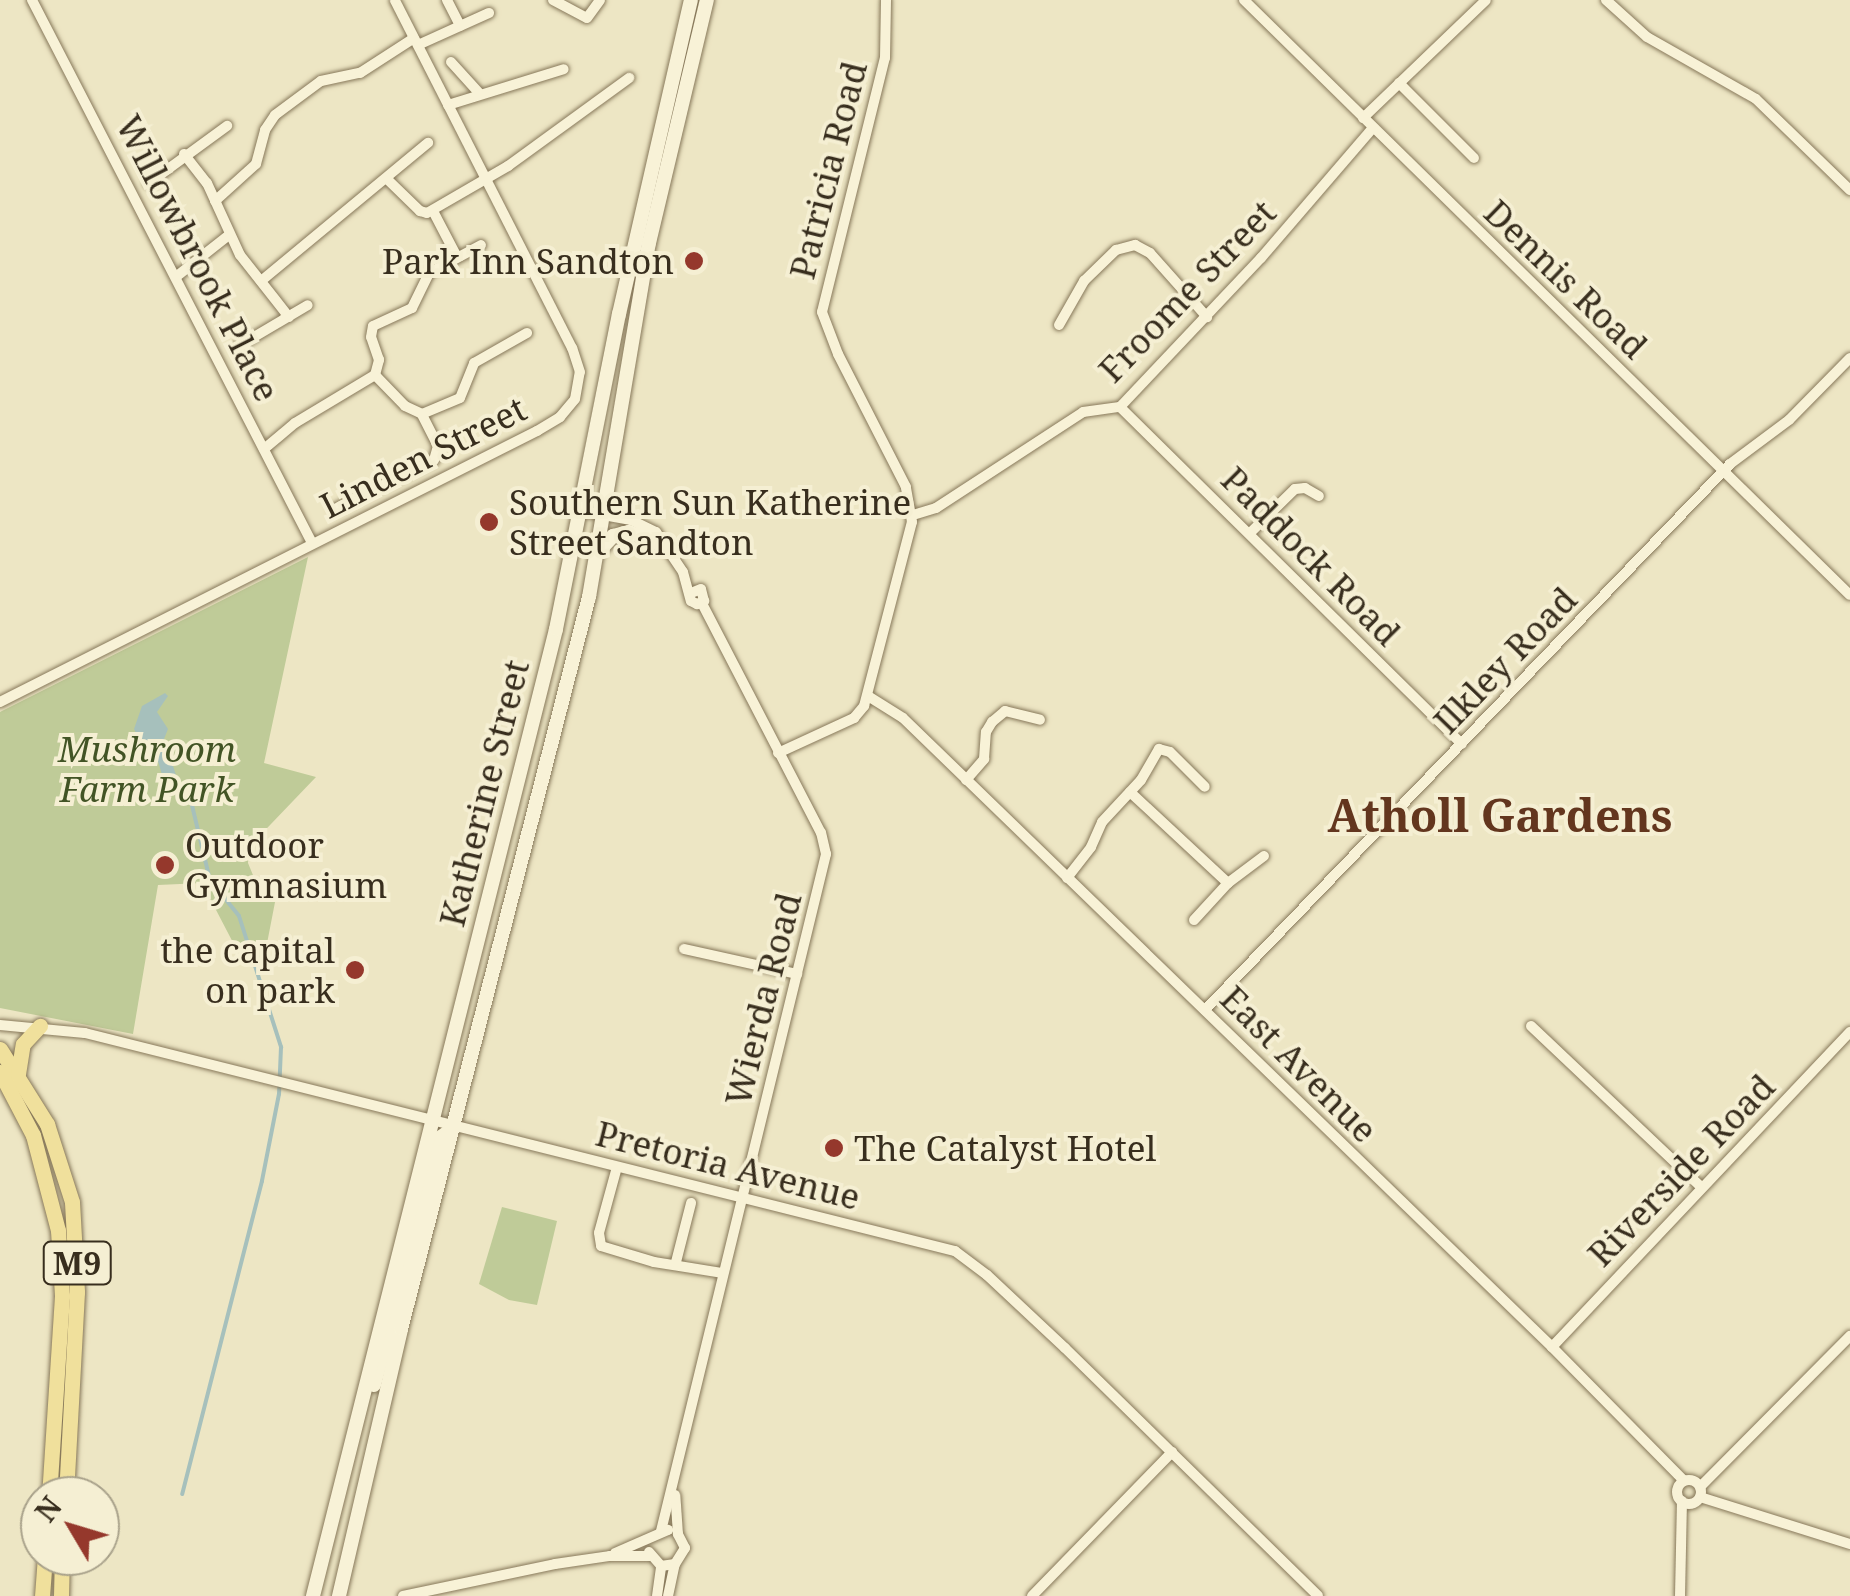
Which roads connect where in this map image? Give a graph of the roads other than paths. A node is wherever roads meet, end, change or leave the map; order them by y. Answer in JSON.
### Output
{"nodes":[{"id":1,"x":32,"y":0,"type":"edge"},
{"id":2,"x":395,"y":0,"type":"edge"},
{"id":3,"x":447,"y":0,"type":"edge"},
{"id":4,"x":553,"y":0,"type":"edge"},
{"id":5,"x":600,"y":0,"type":"edge"},
{"id":6,"x":691,"y":0,"type":"edge"},
{"id":7,"x":706,"y":0,"type":"edge"},
{"id":8,"x":886,"y":0,"type":"edge"},
{"id":9,"x":1244,"y":0,"type":"edge"},
{"id":10,"x":1486,"y":0,"type":"edge"},
{"id":11,"x":1606,"y":0,"type":"edge"},
{"id":12,"x":489,"y":13,"type":"dead end"},
{"id":13,"x":460,"y":26,"type":"junction"},
{"id":14,"x":416,"y":41,"type":"junction"},
{"id":15,"x":451,"y":62,"type":"dead end"},
{"id":16,"x":564,"y":69,"type":"dead end"},
{"id":17,"x":629,"y":78,"type":"dead end"},
{"id":18,"x":1399,"y":83,"type":"junction"},
{"id":19,"x":480,"y":94,"type":"junction"},
{"id":20,"x":448,"y":105,"type":"junction"},
{"id":21,"x":1362,"y":118,"type":"junction"},
{"id":22,"x":227,"y":126,"type":"dead end"},
{"id":23,"x":1373,"y":128,"type":"junction"},
{"id":24,"x":428,"y":143,"type":"dead end"},
{"id":25,"x":184,"y":154,"type":"junction"},
{"id":26,"x":1474,"y":158,"type":"dead end"},
{"id":27,"x":483,"y":177,"type":"junction"},
{"id":28,"x":388,"y":180,"type":"junction"},
{"id":29,"x":149,"y":183,"type":"dead end"},
{"id":30,"x":1850,"y":190,"type":"edge"},
{"id":31,"x":215,"y":201,"type":"junction"},
{"id":32,"x":433,"y":211,"type":"junction"},
{"id":33,"x":230,"y":235,"type":"junction"},
{"id":34,"x":481,"y":245,"type":"dead end"},
{"id":35,"x":457,"y":257,"type":"junction"},
{"id":36,"x":177,"y":276,"type":"junction"},
{"id":37,"x":261,"y":282,"type":"junction"},
{"id":38,"x":308,"y":305,"type":"dead end"},
{"id":39,"x":1208,"y":316,"type":"junction"},
{"id":40,"x":289,"y":317,"type":"junction"},
{"id":41,"x":1059,"y":325,"type":"dead end"},
{"id":42,"x":527,"y":333,"type":"dead end"},
{"id":43,"x":236,"y":346,"type":"dead end"},
{"id":44,"x":1850,"y":358,"type":"edge"},
{"id":45,"x":375,"y":374,"type":"junction"},
{"id":46,"x":1120,"y":407,"type":"junction"},
{"id":47,"x":422,"y":414,"type":"junction"},
{"id":48,"x":264,"y":448,"type":"junction"},
{"id":49,"x":1723,"y":472,"type":"junction"},
{"id":50,"x":1319,"y":496,"type":"dead end"},
{"id":51,"x":335,"y":509,"type":"dead end"},
{"id":52,"x":581,"y":511,"type":"junction"},
{"id":53,"x":604,"y":515,"type":"junction"},
{"id":54,"x":913,"y":515,"type":"junction"},
{"id":55,"x":1250,"y":533,"type":"junction"},
{"id":56,"x":312,"y":544,"type":"junction"},
{"id":57,"x":668,"y":547,"type":"junction"},
{"id":58,"x":597,"y":554,"type":"junction"},
{"id":59,"x":1850,"y":595,"type":"edge"},
{"id":60,"x":868,"y":696,"type":"junction"},
{"id":61,"x":0,"y":702,"type":"edge"},
{"id":62,"x":1040,"y":720,"type":"dead end"},
{"id":63,"x":1462,"y":744,"type":"junction"},
{"id":64,"x":778,"y":753,"type":"junction"},
{"id":65,"x":966,"y":780,"type":"junction"},
{"id":66,"x":1205,"y":786,"type":"dead end"},
{"id":67,"x":1130,"y":792,"type":"junction"},
{"id":68,"x":1264,"y":856,"type":"dead end"},
{"id":69,"x":1067,"y":878,"type":"junction"},
{"id":70,"x":1228,"y":883,"type":"junction"},
{"id":71,"x":1194,"y":920,"type":"dead end"},
{"id":72,"x":684,"y":949,"type":"dead end"},
{"id":73,"x":797,"y":974,"type":"junction"},
{"id":74,"x":1205,"y":1010,"type":"junction"},
{"id":75,"x":0,"y":1025,"type":"edge"},
{"id":76,"x":40,"y":1026,"type":"junction"},
{"id":77,"x":1531,"y":1026,"type":"dead end"},
{"id":78,"x":1850,"y":1032,"type":"edge"},
{"id":79,"x":0,"y":1049,"type":"edge"},
{"id":80,"x":0,"y":1072,"type":"edge"},
{"id":81,"x":18,"y":1075,"type":"junction"},
{"id":82,"x":0,"y":1088,"type":"edge"},
{"id":83,"x":18,"y":1104,"type":"junction"},
{"id":84,"x":431,"y":1123,"type":"junction"},
{"id":85,"x":454,"y":1128,"type":"junction"},
{"id":86,"x":618,"y":1167,"type":"junction"},
{"id":87,"x":1701,"y":1188,"type":"junction"},
{"id":88,"x":741,"y":1198,"type":"junction"},
{"id":89,"x":691,"y":1203,"type":"dead end"},
{"id":90,"x":676,"y":1262,"type":"junction"},
{"id":91,"x":722,"y":1273,"type":"junction"},
{"id":92,"x":1850,"y":1336,"type":"edge"},
{"id":93,"x":1552,"y":1346,"type":"junction"},
{"id":94,"x":1172,"y":1452,"type":"junction"},
{"id":95,"x":50,"y":1476,"type":"edge"},
{"id":96,"x":67,"y":1476,"type":"edge"},
{"id":97,"x":1684,"y":1481,"type":"junction"},
{"id":98,"x":674,"y":1489,"type":"junction"},
{"id":99,"x":1700,"y":1492,"type":"junction"},
{"id":100,"x":1682,"y":1502,"type":"junction"},
{"id":101,"x":656,"y":1534,"type":"junction"},
{"id":102,"x":678,"y":1534,"type":"junction"},
{"id":103,"x":1850,"y":1544,"type":"edge"},
{"id":104,"x":610,"y":1556,"type":"junction"},
{"id":105,"x":650,"y":1556,"type":"junction"},
{"id":106,"x":675,"y":1564,"type":"junction"},
{"id":107,"x":661,"y":1566,"type":"junction"},
{"id":108,"x":314,"y":1596,"type":"edge"},
{"id":109,"x":339,"y":1596,"type":"edge"},
{"id":110,"x":403,"y":1596,"type":"edge"},
{"id":111,"x":657,"y":1596,"type":"edge"},
{"id":112,"x":668,"y":1596,"type":"edge"},
{"id":113,"x":1032,"y":1596,"type":"edge"},
{"id":114,"x":1318,"y":1596,"type":"edge"},
{"id":115,"x":1680,"y":1596,"type":"edge"}],
"edges":[{"from":1,"to":36,"type":"street","name":"Willowbrook Place"},
{"from":2,"to":14,"type":"street","name":"Linden Street"},
{"from":3,"to":13,"type":"street"},
{"from":4,"to":5,"type":"street"},
{"from":6,"to":52,"type":"main road","name":"Katherine Street"},
{"from":7,"to":53,"type":"main road","name":"Katherine Street"},
{"from":8,"to":54,"type":"street","name":"Patricia Road"},
{"from":9,"to":21,"type":"street","name":"Dennis Road"},
{"from":10,"to":18,"type":"street"},
{"from":11,"to":30,"type":"street"},
{"from":12,"to":13,"type":"street"},
{"from":13,"to":14,"type":"street"},
{"from":14,"to":20,"type":"street","name":"Linden Street"},
{"from":14,"to":31,"type":"street"},
{"from":15,"to":19,"type":"street"},
{"from":16,"to":19,"type":"street"},
{"from":17,"to":27,"type":"street"},
{"from":18,"to":21,"type":"street"},
{"from":18,"to":26,"type":"street"},
{"from":19,"to":20,"type":"street"},
{"from":20,"to":27,"type":"street","name":"Linden Street"},
{"from":21,"to":23,"type":"street","name":"Dennis Road"},
{"from":22,"to":25,"type":"street"},
{"from":23,"to":39,"type":"street","name":"Froome Street"},
{"from":23,"to":49,"type":"street","name":"Dennis Road"},
{"from":24,"to":28,"type":"street"},
{"from":25,"to":29,"type":"street"},
{"from":25,"to":31,"type":"street"},
{"from":27,"to":32,"type":"street"},
{"from":27,"to":56,"type":"street","name":"Linden Street"},
{"from":28,"to":32,"type":"street"},
{"from":28,"to":37,"type":"street"},
{"from":31,"to":33,"type":"street"},
{"from":32,"to":35,"type":"street"},
{"from":33,"to":36,"type":"street"},
{"from":33,"to":37,"type":"street"},
{"from":34,"to":35,"type":"street"},
{"from":35,"to":45,"type":"street"},
{"from":36,"to":48,"type":"street","name":"Willowbrook Place"},
{"from":37,"to":40,"type":"street"},
{"from":38,"to":40,"type":"street"},
{"from":39,"to":41,"type":"street"},
{"from":39,"to":46,"type":"street","name":"Froome Street"},
{"from":40,"to":43,"type":"street"},
{"from":42,"to":47,"type":"street"},
{"from":44,"to":49,"type":"street","name":"Ilkley Road"},
{"from":45,"to":47,"type":"street"},
{"from":45,"to":48,"type":"street"},
{"from":46,"to":54,"type":"street","name":"Froome Street"},
{"from":46,"to":55,"type":"street","name":"Paddock Road"},
{"from":47,"to":51,"type":"street"},
{"from":48,"to":56,"type":"street","name":"Willowbrook Place"},
{"from":49,"to":59,"type":"street","name":"Dennis Road"},
{"from":49,"to":63,"type":"street","name":"Ilkley Road"},
{"from":50,"to":55,"type":"street"},
{"from":52,"to":53,"type":"street"},
{"from":52,"to":84,"type":"main road","name":"Katherine Street"},
{"from":53,"to":57,"type":"street"},
{"from":53,"to":58,"type":"main road","name":"Katherine Street"},
{"from":54,"to":60,"type":"street"},
{"from":55,"to":63,"type":"street","name":"Paddock Road"},
{"from":56,"to":61,"type":"street","name":"Linden Street"},
{"from":57,"to":58,"type":"main road"},
{"from":57,"to":64,"type":"street","name":"Wierda Road"},
{"from":58,"to":85,"type":"main road","name":"Katherine Street"},
{"from":60,"to":64,"type":"street"},
{"from":60,"to":65,"type":"street","name":"East Avenue"},
{"from":62,"to":65,"type":"street"},
{"from":63,"to":74,"type":"street","name":"Ilkley Road"},
{"from":64,"to":73,"type":"street","name":"Wierda Road"},
{"from":65,"to":69,"type":"street","name":"East Avenue"},
{"from":66,"to":67,"type":"street"},
{"from":67,"to":69,"type":"street"},
{"from":67,"to":70,"type":"street"},
{"from":68,"to":70,"type":"street"},
{"from":69,"to":74,"type":"street","name":"East Avenue"},
{"from":70,"to":71,"type":"street"},
{"from":72,"to":73,"type":"street"},
{"from":73,"to":88,"type":"street","name":"Wierda Road"},
{"from":74,"to":93,"type":"street","name":"East Avenue"},
{"from":75,"to":76,"type":"street","name":"Pretoria Avenue"},
{"from":76,"to":81,"type":"main road"},
{"from":76,"to":84,"type":"street","name":"Pretoria Avenue"},
{"from":77,"to":87,"type":"street"},
{"from":78,"to":87,"type":"street","name":"Riverside Road"},
{"from":79,"to":81,"type":"main road","number":"M9"},
{"from":80,"to":83,"type":"main road","number":"M9"},
{"from":81,"to":96,"type":"main road","number":"M9"},
{"from":82,"to":83,"type":"main road"},
{"from":83,"to":95,"type":"main road","number":"M9"},
{"from":84,"to":85,"type":"street","name":"Pretoria Avenue"},
{"from":84,"to":108,"type":"main road","name":"Katherine Street"},
{"from":85,"to":86,"type":"street","name":"Pretoria Avenue"},
{"from":85,"to":108,"type":"main road"},
{"from":85,"to":109,"type":"main road","name":"Katherine Street"},
{"from":86,"to":88,"type":"street","name":"Pretoria Avenue"},
{"from":86,"to":90,"type":"street"},
{"from":87,"to":93,"type":"street","name":"Riverside Road"},
{"from":88,"to":91,"type":"street","name":"Wierda Road"},
{"from":88,"to":94,"type":"street","name":"Pretoria Avenue"},
{"from":89,"to":90,"type":"street"},
{"from":90,"to":91,"type":"street"},
{"from":91,"to":98,"type":"street","name":"Wierda Road"},
{"from":92,"to":99,"type":"street"},
{"from":93,"to":97,"type":"street","name":"East Avenue"},
{"from":94,"to":113,"type":"street"},
{"from":94,"to":114,"type":"street","name":"Pretoria Avenue"},
{"from":97,"to":99,"type":"street"},
{"from":97,"to":100,"type":"street"},
{"from":98,"to":101,"type":"street","name":"Wierda Road"},
{"from":98,"to":102,"type":"street","name":"Wierda Road"},
{"from":99,"to":100,"type":"street"},
{"from":99,"to":103,"type":"street"},
{"from":100,"to":115,"type":"street"},
{"from":101,"to":102,"type":"street"},
{"from":101,"to":104,"type":"street"},
{"from":101,"to":105,"type":"street"},
{"from":102,"to":106,"type":"street"},
{"from":104,"to":105,"type":"street"},
{"from":104,"to":110,"type":"street"},
{"from":105,"to":107,"type":"street"},
{"from":106,"to":107,"type":"street"},
{"from":106,"to":112,"type":"street"},
{"from":107,"to":111,"type":"street"}]}
